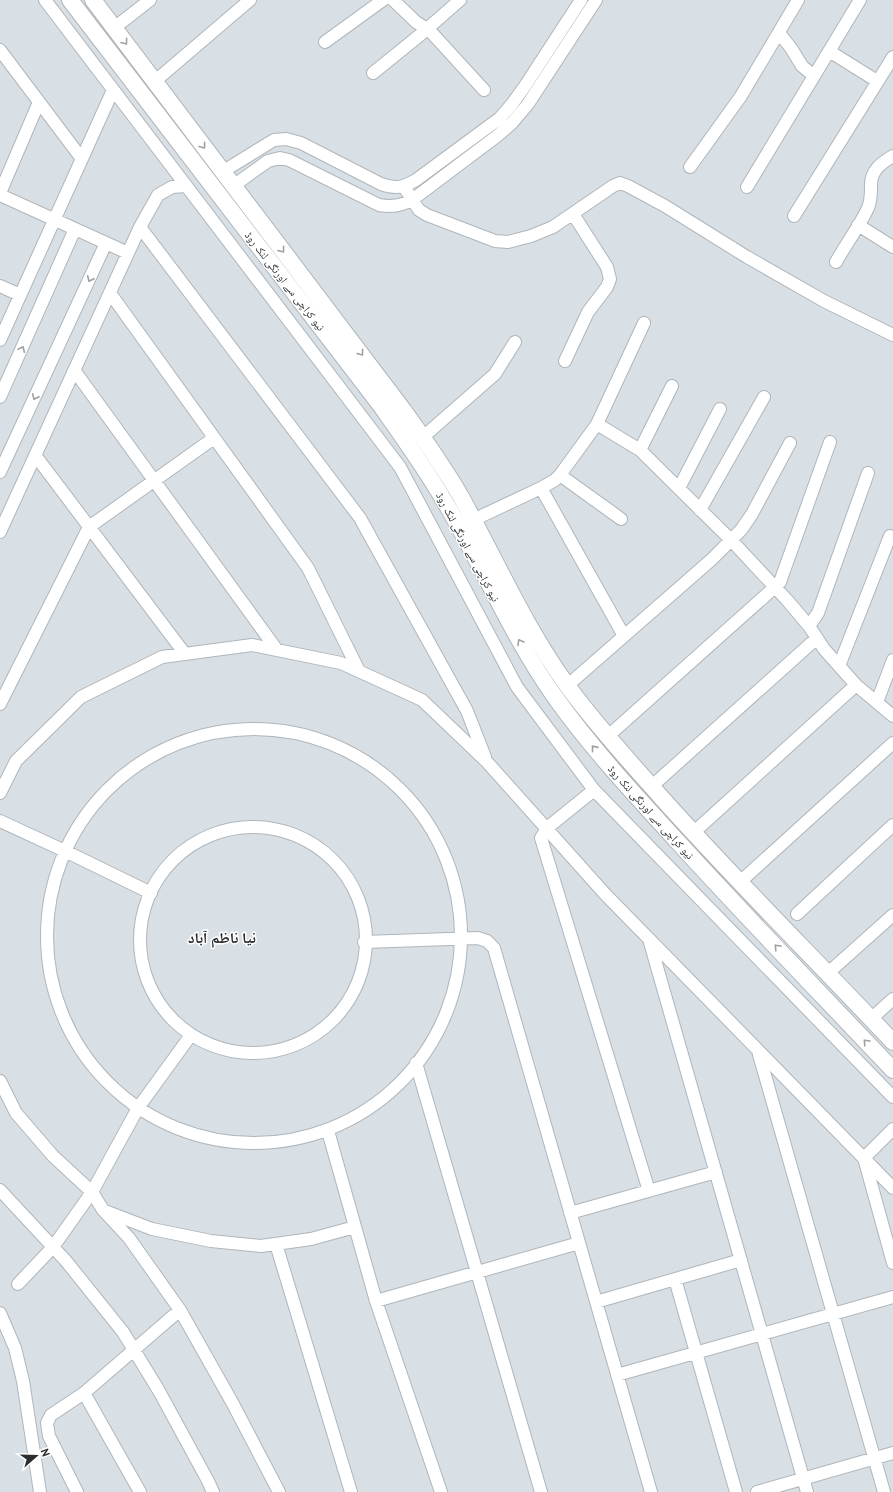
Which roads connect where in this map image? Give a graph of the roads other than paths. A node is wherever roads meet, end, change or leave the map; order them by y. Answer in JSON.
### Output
{"nodes":[{"id":1,"x":45,"y":0,"type":"edge"},
{"id":2,"x":70,"y":0,"type":"edge"},
{"id":3,"x":93,"y":0,"type":"edge"},
{"id":4,"x":150,"y":0,"type":"edge"},
{"id":5,"x":250,"y":0,"type":"edge"},
{"id":6,"x":383,"y":0,"type":"edge"},
{"id":7,"x":393,"y":0,"type":"edge"},
{"id":8,"x":460,"y":0,"type":"edge"},
{"id":9,"x":581,"y":0,"type":"edge"},
{"id":10,"x":596,"y":0,"type":"edge"},
{"id":11,"x":798,"y":0,"type":"edge"},
{"id":12,"x":860,"y":0,"type":"edge"},
{"id":13,"x":114,"y":28,"type":"junction"},
{"id":14,"x":427,"y":30,"type":"junction"},
{"id":15,"x":779,"y":33,"type":"junction"},
{"id":16,"x":325,"y":42,"type":"dead end"},
{"id":17,"x":0,"y":50,"type":"edge"},
{"id":18,"x":829,"y":51,"type":"junction"},
{"id":19,"x":893,"y":57,"type":"edge"},
{"id":20,"x":374,"y":73,"type":"dead end"},
{"id":21,"x":814,"y":76,"type":"junction"},
{"id":22,"x":154,"y":82,"type":"junction"},
{"id":23,"x":877,"y":82,"type":"junction"},
{"id":24,"x":113,"y":90,"type":"junction"},
{"id":25,"x":484,"y":90,"type":"dead end"},
{"id":26,"x":165,"y":96,"type":"junction"},
{"id":27,"x":39,"y":102,"type":"junction"},
{"id":28,"x":152,"y":107,"type":"junction"},
{"id":29,"x":893,"y":156,"type":"edge"},
{"id":30,"x":82,"y":159,"type":"junction"},
{"id":31,"x":690,"y":167,"type":"dead end"},
{"id":32,"x":222,"y":172,"type":"junction"},
{"id":33,"x":186,"y":186,"type":"junction"},
{"id":34,"x":233,"y":186,"type":"junction"},
{"id":35,"x":404,"y":187,"type":"junction"},
{"id":36,"x":747,"y":187,"type":"dead end"},
{"id":37,"x":0,"y":194,"type":"edge"},
{"id":38,"x":412,"y":200,"type":"junction"},
{"id":39,"x":573,"y":214,"type":"junction"},
{"id":40,"x":794,"y":216,"type":"dead end"},
{"id":41,"x":54,"y":220,"type":"junction"},
{"id":42,"x":858,"y":225,"type":"junction"},
{"id":43,"x":140,"y":227,"type":"junction"},
{"id":44,"x":75,"y":229,"type":"junction"},
{"id":45,"x":106,"y":243,"type":"junction"},
{"id":46,"x":893,"y":246,"type":"edge"},
{"id":47,"x":128,"y":253,"type":"junction"},
{"id":48,"x":836,"y":262,"type":"dead end"},
{"id":49,"x":0,"y":286,"type":"edge"},
{"id":50,"x":110,"y":293,"type":"junction"},
{"id":51,"x":20,"y":295,"type":"junction"},
{"id":52,"x":644,"y":323,"type":"dead end"},
{"id":53,"x":893,"y":335,"type":"edge"},
{"id":54,"x":0,"y":340,"type":"edge"},
{"id":55,"x":515,"y":342,"type":"dead end"},
{"id":56,"x":565,"y":361,"type":"dead end"},
{"id":57,"x":74,"y":370,"type":"junction"},
{"id":58,"x":672,"y":386,"type":"dead end"},
{"id":59,"x":0,"y":397,"type":"edge"},
{"id":60,"x":764,"y":397,"type":"dead end"},
{"id":61,"x":720,"y":409,"type":"dead end"},
{"id":62,"x":596,"y":424,"type":"junction"},
{"id":63,"x":423,"y":437,"type":"junction"},
{"id":64,"x":214,"y":438,"type":"junction"},
{"id":65,"x":830,"y":442,"type":"dead end"},
{"id":66,"x":790,"y":443,"type":"dead end"},
{"id":67,"x":640,"y":450,"type":"junction"},
{"id":68,"x":35,"y":455,"type":"junction"},
{"id":69,"x":0,"y":472,"type":"edge"},
{"id":70,"x":868,"y":473,"type":"dead end"},
{"id":71,"x":560,"y":475,"type":"junction"},
{"id":72,"x":154,"y":480,"type":"junction"},
{"id":73,"x":541,"y":488,"type":"junction"},
{"id":74,"x":679,"y":488,"type":"junction"},
{"id":75,"x":700,"y":510,"type":"junction"},
{"id":76,"x":620,"y":519,"type":"dead end"},
{"id":77,"x":473,"y":520,"type":"junction"},
{"id":78,"x":89,"y":527,"type":"junction"},
{"id":79,"x":0,"y":532,"type":"edge"},
{"id":80,"x":890,"y":536,"type":"dead end"},
{"id":81,"x":731,"y":540,"type":"junction"},
{"id":82,"x":775,"y":587,"type":"junction"},
{"id":83,"x":809,"y":626,"type":"junction"},
{"id":84,"x":624,"y":636,"type":"junction"},
{"id":85,"x":817,"y":638,"type":"junction"},
{"id":86,"x":277,"y":650,"type":"junction"},
{"id":87,"x":185,"y":654,"type":"junction"},
{"id":88,"x":893,"y":660,"type":"edge"},
{"id":89,"x":839,"y":666,"type":"junction"},
{"id":90,"x":359,"y":671,"type":"junction"},
{"id":91,"x":856,"y":685,"type":"junction"},
{"id":92,"x":568,"y":686,"type":"junction"},
{"id":93,"x":876,"y":702,"type":"junction"},
{"id":94,"x":0,"y":704,"type":"edge"},
{"id":95,"x":893,"y":716,"type":"edge"},
{"id":96,"x":607,"y":737,"type":"junction"},
{"id":97,"x":893,"y":743,"type":"edge"},
{"id":98,"x":621,"y":753,"type":"junction"},
{"id":99,"x":487,"y":762,"type":"junction"},
{"id":100,"x":608,"y":765,"type":"junction"},
{"id":101,"x":652,"y":786,"type":"junction"},
{"id":102,"x":594,"y":790,"type":"junction"},
{"id":103,"x":0,"y":793,"type":"edge"},
{"id":104,"x":0,"y":821,"type":"edge"},
{"id":105,"x":893,"y":825,"type":"edge"},
{"id":106,"x":547,"y":828,"type":"junction"},
{"id":107,"x":693,"y":833,"type":"junction"},
{"id":108,"x":65,"y":851,"type":"junction"},
{"id":109,"x":740,"y":882,"type":"junction"},
{"id":110,"x":151,"y":893,"type":"junction"},
{"id":111,"x":797,"y":914,"type":"dead end"},
{"id":112,"x":893,"y":914,"type":"edge"},
{"id":113,"x":649,"y":938,"type":"junction"},
{"id":114,"x":460,"y":939,"type":"junction"},
{"id":115,"x":364,"y":942,"type":"junction"},
{"id":116,"x":815,"y":959,"type":"junction"},
{"id":117,"x":801,"y":973,"type":"junction"},
{"id":118,"x":828,"y":973,"type":"junction"},
{"id":119,"x":893,"y":999,"type":"edge"},
{"id":120,"x":871,"y":1019,"type":"junction"},
{"id":121,"x":191,"y":1035,"type":"junction"},
{"id":122,"x":893,"y":1042,"type":"edge"},
{"id":123,"x":758,"y":1050,"type":"junction"},
{"id":124,"x":416,"y":1063,"type":"junction"},
{"id":125,"x":893,"y":1070,"type":"edge"},
{"id":126,"x":0,"y":1081,"type":"edge"},
{"id":127,"x":893,"y":1097,"type":"edge"},
{"id":128,"x":0,"y":1101,"type":"edge"},
{"id":129,"x":138,"y":1108,"type":"junction"},
{"id":130,"x":16,"y":1113,"type":"junction"},
{"id":131,"x":893,"y":1129,"type":"edge"},
{"id":132,"x":328,"y":1131,"type":"junction"},
{"id":133,"x":864,"y":1158,"type":"junction"},
{"id":134,"x":716,"y":1172,"type":"junction"},
{"id":135,"x":893,"y":1188,"type":"edge"},
{"id":136,"x":0,"y":1190,"type":"edge"},
{"id":137,"x":648,"y":1191,"type":"junction"},
{"id":138,"x":92,"y":1192,"type":"junction"},
{"id":139,"x":103,"y":1210,"type":"junction"},
{"id":140,"x":570,"y":1213,"type":"junction"},
{"id":141,"x":355,"y":1227,"type":"junction"},
{"id":142,"x":276,"y":1244,"type":"junction"},
{"id":143,"x":579,"y":1244,"type":"junction"},
{"id":144,"x":53,"y":1247,"type":"junction"},
{"id":145,"x":741,"y":1260,"type":"junction"},
{"id":146,"x":893,"y":1263,"type":"edge"},
{"id":147,"x":477,"y":1272,"type":"junction"},
{"id":148,"x":675,"y":1279,"type":"junction"},
{"id":149,"x":18,"y":1284,"type":"dead end"},
{"id":150,"x":893,"y":1297,"type":"edge"},
{"id":151,"x":376,"y":1301,"type":"junction"},
{"id":152,"x":596,"y":1302,"type":"junction"},
{"id":153,"x":180,"y":1310,"type":"junction"},
{"id":154,"x":0,"y":1313,"type":"edge"},
{"id":155,"x":833,"y":1314,"type":"junction"},
{"id":156,"x":762,"y":1334,"type":"junction"},
{"id":157,"x":134,"y":1350,"type":"junction"},
{"id":158,"x":696,"y":1353,"type":"junction"},
{"id":159,"x":617,"y":1375,"type":"junction"},
{"id":160,"x":84,"y":1392,"type":"junction"},
{"id":161,"x":893,"y":1453,"type":"edge"},
{"id":162,"x":874,"y":1459,"type":"junction"},
{"id":163,"x":804,"y":1479,"type":"junction"},
{"id":164,"x":40,"y":1492,"type":"edge"},
{"id":165,"x":77,"y":1492,"type":"edge"},
{"id":166,"x":140,"y":1492,"type":"edge"},
{"id":167,"x":213,"y":1492,"type":"edge"},
{"id":168,"x":279,"y":1492,"type":"edge"},
{"id":169,"x":350,"y":1492,"type":"edge"},
{"id":170,"x":442,"y":1492,"type":"edge"},
{"id":171,"x":541,"y":1492,"type":"edge"},
{"id":172,"x":651,"y":1492,"type":"edge"},
{"id":173,"x":736,"y":1492,"type":"edge"},
{"id":174,"x":757,"y":1492,"type":"edge"},
{"id":175,"x":807,"y":1492,"type":"edge"},
{"id":176,"x":884,"y":1492,"type":"edge"}],
"edges":[{"from":1,"to":24,"type":"street"},
{"from":2,"to":28,"type":"street","name":"نیو کراچی سے اورنگی لنک روڈ"},
{"from":3,"to":13,"type":"street","name":"نیو کراچی سے اورنگی لنک روڈ"},
{"from":4,"to":13,"type":"street"},
{"from":5,"to":22,"type":"street"},
{"from":6,"to":16,"type":"street"},
{"from":7,"to":14,"type":"street"},
{"from":8,"to":14,"type":"street"},
{"from":9,"to":35,"type":"street"},
{"from":10,"to":38,"type":"street"},
{"from":11,"to":15,"type":"street"},
{"from":12,"to":18,"type":"street"},
{"from":13,"to":22,"type":"street","name":"نیو کراچی سے اورنگی لنک روڈ","one_way":true},
{"from":14,"to":20,"type":"street"},
{"from":14,"to":25,"type":"street"},
{"from":15,"to":21,"type":"street"},
{"from":15,"to":31,"type":"street"},
{"from":17,"to":27,"type":"street"},
{"from":18,"to":21,"type":"street"},
{"from":18,"to":23,"type":"street"},
{"from":19,"to":23,"type":"street"},
{"from":21,"to":36,"type":"street"},
{"from":22,"to":26,"type":"street","name":"نیو کراچی سے اورنگی لنک روڈ"},
{"from":23,"to":40,"type":"street"},
{"from":24,"to":30,"type":"street"},
{"from":24,"to":33,"type":"street"},
{"from":26,"to":28,"type":"street"},
{"from":26,"to":32,"type":"street","name":"نیو کراچی سے اورنگی لنک روڈ","one_way":true},
{"from":27,"to":30,"type":"street"},
{"from":27,"to":37,"type":"street"},
{"from":100,"to":28,"type":"street","name":"نیو کراچی سے اورنگی لنک روڈ","one_way":true},
{"from":29,"to":42,"type":"street"},
{"from":30,"to":41,"type":"street"},
{"from":32,"to":34,"type":"street","name":"نیو کراچی سے اورنگی لنک روڈ"},
{"from":32,"to":35,"type":"street"},
{"from":33,"to":43,"type":"street"},
{"from":33,"to":102,"type":"street"},
{"from":34,"to":38,"type":"street"},
{"from":34,"to":63,"type":"street","name":"نیو کراچی سے اورنگی لنک روڈ","one_way":true},
{"from":35,"to":38,"type":"street"},
{"from":37,"to":41,"type":"street"},
{"from":38,"to":39,"type":"street"},
{"from":39,"to":53,"type":"street"},
{"from":39,"to":56,"type":"street"},
{"from":41,"to":44,"type":"street"},
{"from":41,"to":51,"type":"street"},
{"from":42,"to":46,"type":"street"},
{"from":42,"to":48,"type":"street"},
{"from":43,"to":47,"type":"street"},
{"from":43,"to":99,"type":"street"},
{"from":44,"to":45,"type":"street"},
{"from":59,"to":44,"type":"street","one_way":true},
{"from":45,"to":47,"type":"street"},
{"from":45,"to":69,"type":"street","one_way":true},
{"from":47,"to":50,"type":"street"},
{"from":49,"to":51,"type":"street"},
{"from":50,"to":57,"type":"street"},
{"from":50,"to":64,"type":"street"},
{"from":51,"to":54,"type":"street"},
{"from":52,"to":62,"type":"street"},
{"from":55,"to":63,"type":"street"},
{"from":57,"to":68,"type":"street"},
{"from":57,"to":72,"type":"street"},
{"from":58,"to":67,"type":"street"},
{"from":60,"to":75,"type":"street"},
{"from":61,"to":74,"type":"street"},
{"from":62,"to":67,"type":"street"},
{"from":62,"to":71,"type":"street"},
{"from":63,"to":77,"type":"street","name":"نیو کراچی سے اورنگی لنک روڈ"},
{"from":64,"to":72,"type":"street"},
{"from":64,"to":90,"type":"street"},
{"from":65,"to":82,"type":"street"},
{"from":66,"to":81,"type":"street"},
{"from":67,"to":74,"type":"street"},
{"from":68,"to":78,"type":"street"},
{"from":68,"to":79,"type":"street"},
{"from":70,"to":83,"type":"street"},
{"from":71,"to":73,"type":"street"},
{"from":71,"to":76,"type":"street"},
{"from":72,"to":78,"type":"street"},
{"from":72,"to":86,"type":"street"},
{"from":73,"to":77,"type":"street"},
{"from":73,"to":84,"type":"street"},
{"from":74,"to":75,"type":"street"},
{"from":75,"to":81,"type":"street"},
{"from":77,"to":92,"type":"street","name":"نیو کراچی سے اورنگی لنک روڈ"},
{"from":78,"to":87,"type":"street"},
{"from":78,"to":94,"type":"street"},
{"from":80,"to":89,"type":"street"},
{"from":81,"to":82,"type":"street"},
{"from":81,"to":84,"type":"street"},
{"from":82,"to":83,"type":"street"},
{"from":82,"to":96,"type":"street"},
{"from":83,"to":85,"type":"street"},
{"from":84,"to":92,"type":"street"},
{"from":85,"to":89,"type":"street"},
{"from":85,"to":101,"type":"street"},
{"from":86,"to":87,"type":"street"},
{"from":86,"to":90,"type":"street"},
{"from":87,"to":103,"type":"street"},
{"from":88,"to":93,"type":"street"},
{"from":89,"to":91,"type":"street"},
{"from":90,"to":99,"type":"street"},
{"from":91,"to":93,"type":"street"},
{"from":91,"to":107,"type":"street"},
{"from":92,"to":96,"type":"street","name":"نیو کراچی سے اورنگی لنک روڈ"},
{"from":93,"to":95,"type":"street"},
{"from":96,"to":98,"type":"street","name":"نیو کراچی سے اورنگی لنک روڈ"},
{"from":97,"to":109,"type":"street"},
{"from":98,"to":100,"type":"street"},
{"from":98,"to":101,"type":"street","name":"نیو کراچی سے اورنگی لنک روڈ"},
{"from":99,"to":106,"type":"street"},
{"from":117,"to":100,"type":"street","name":"نیو کراچی سے اورنگی لنک روڈ","one_way":true},
{"from":101,"to":107,"type":"street","name":"نیو کراچی سے اورنگی لنک روڈ"},
{"from":102,"to":106,"type":"street"},
{"from":102,"to":127,"type":"street"},
{"from":104,"to":108,"type":"street"},
{"from":105,"to":111,"type":"street"},
{"from":106,"to":113,"type":"street"},
{"from":106,"to":137,"type":"street"},
{"from":107,"to":109,"type":"street","name":"نیو کراچی سے اورنگی لنک روڈ"},
{"from":108,"to":110,"type":"street"},
{"from":108,"to":114,"type":"street"},
{"from":108,"to":129,"type":"street"},
{"from":109,"to":116,"type":"street","name":"نیو کراچی سے اورنگی لنک روڈ"},
{"from":110,"to":115,"type":"street"},
{"from":110,"to":121,"type":"street"},
{"from":112,"to":118,"type":"street"},
{"from":113,"to":123,"type":"street"},
{"from":113,"to":134,"type":"street"},
{"from":114,"to":115,"type":"street"},
{"from":114,"to":124,"type":"street"},
{"from":114,"to":140,"type":"street"},
{"from":115,"to":121,"type":"street"},
{"from":116,"to":117,"type":"street"},
{"from":116,"to":118,"type":"street","name":"نیو کراچی سے اورنگی لنک روڈ"},
{"from":125,"to":117,"type":"street","name":"نیو کراچی سے اورنگی لنک روڈ","one_way":true},
{"from":118,"to":120,"type":"street","name":"نیو کراچی سے اورنگی لنک روڈ"},
{"from":119,"to":120,"type":"street"},
{"from":120,"to":122,"type":"street","name":"نیو کراچی سے اورنگی لنک روڈ"},
{"from":121,"to":129,"type":"street"},
{"from":123,"to":133,"type":"street"},
{"from":123,"to":155,"type":"street"},
{"from":124,"to":132,"type":"street"},
{"from":124,"to":147,"type":"street"},
{"from":126,"to":130,"type":"street"},
{"from":128,"to":130,"type":"street"},
{"from":129,"to":132,"type":"street"},
{"from":129,"to":138,"type":"street"},
{"from":130,"to":138,"type":"street"},
{"from":131,"to":133,"type":"street"},
{"from":132,"to":141,"type":"street"},
{"from":133,"to":135,"type":"street"},
{"from":133,"to":146,"type":"street"},
{"from":134,"to":137,"type":"street"},
{"from":134,"to":145,"type":"street"},
{"from":136,"to":144,"type":"street"},
{"from":137,"to":140,"type":"street"},
{"from":138,"to":139,"type":"street"},
{"from":138,"to":144,"type":"street"},
{"from":139,"to":142,"type":"street"},
{"from":139,"to":153,"type":"street"},
{"from":140,"to":143,"type":"street"},
{"from":141,"to":142,"type":"street"},
{"from":141,"to":151,"type":"street"},
{"from":142,"to":169,"type":"street"},
{"from":143,"to":147,"type":"street"},
{"from":143,"to":152,"type":"street"},
{"from":144,"to":149,"type":"street"},
{"from":144,"to":157,"type":"street"},
{"from":145,"to":148,"type":"street"},
{"from":145,"to":156,"type":"street"},
{"from":147,"to":151,"type":"street"},
{"from":147,"to":171,"type":"street"},
{"from":148,"to":152,"type":"street"},
{"from":148,"to":158,"type":"street"},
{"from":150,"to":155,"type":"street"},
{"from":151,"to":170,"type":"street"},
{"from":152,"to":159,"type":"street"},
{"from":153,"to":157,"type":"street"},
{"from":153,"to":168,"type":"street"},
{"from":154,"to":164,"type":"street"},
{"from":155,"to":156,"type":"street"},
{"from":155,"to":162,"type":"street"},
{"from":156,"to":158,"type":"street"},
{"from":156,"to":163,"type":"street"},
{"from":157,"to":160,"type":"street"},
{"from":157,"to":167,"type":"street"},
{"from":158,"to":159,"type":"street"},
{"from":158,"to":173,"type":"street"},
{"from":159,"to":172,"type":"street"},
{"from":160,"to":165,"type":"street"},
{"from":160,"to":166,"type":"street"},
{"from":161,"to":162,"type":"street"},
{"from":162,"to":163,"type":"street"},
{"from":162,"to":176,"type":"street"},
{"from":163,"to":174,"type":"street"},
{"from":163,"to":175,"type":"street"}]}
